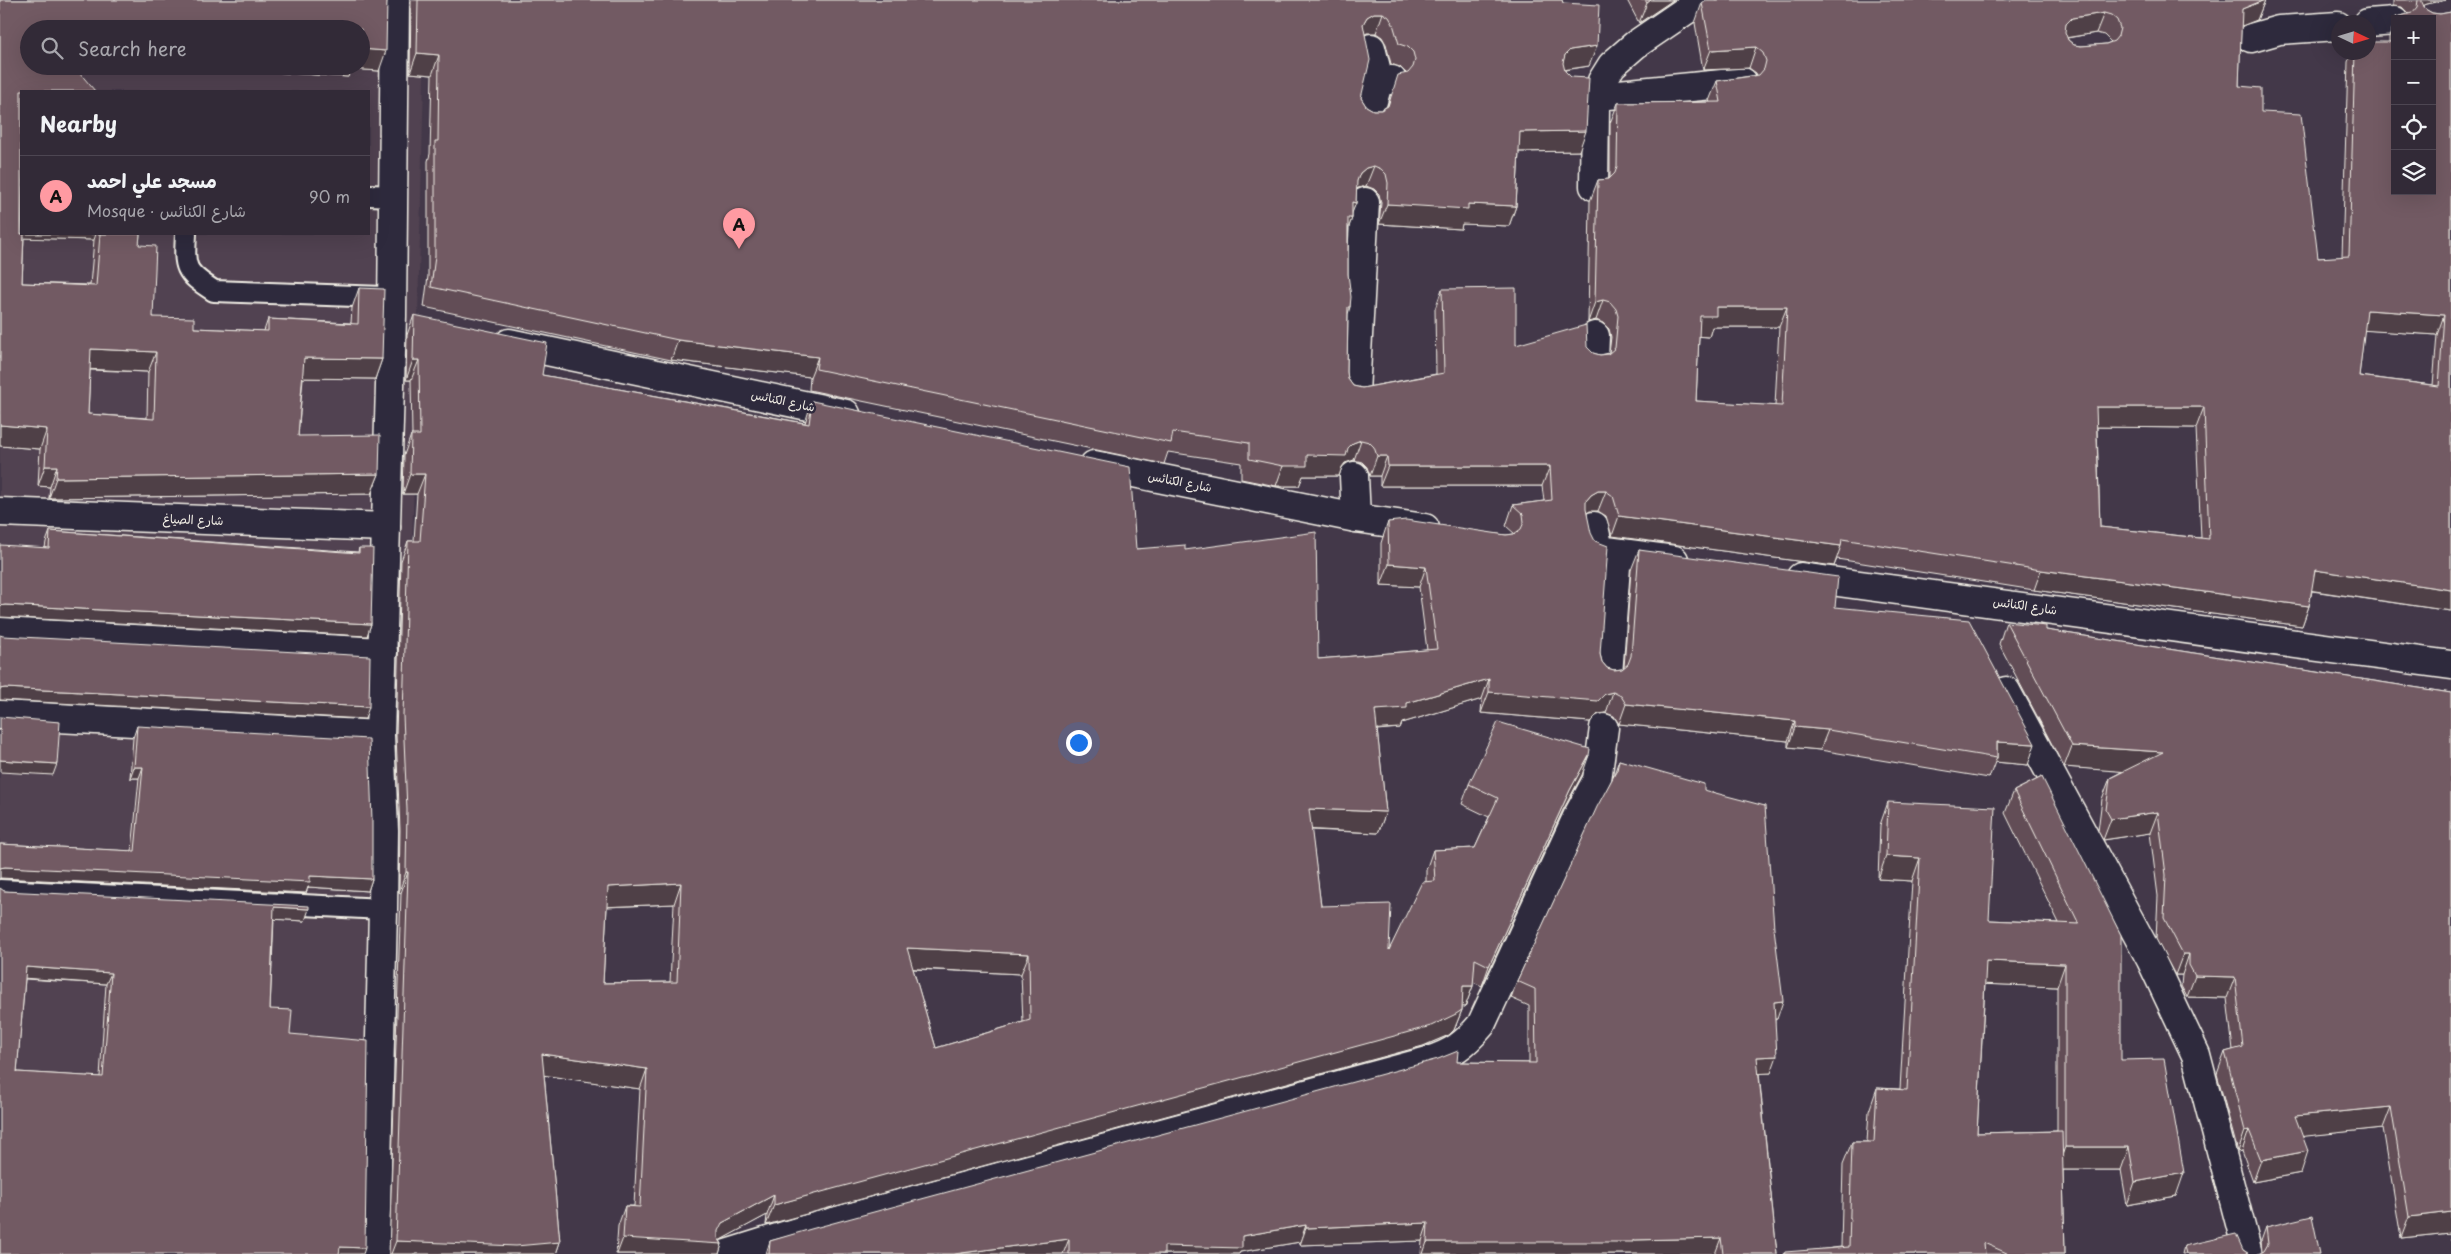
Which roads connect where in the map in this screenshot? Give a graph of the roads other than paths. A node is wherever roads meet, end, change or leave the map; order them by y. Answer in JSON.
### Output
{"nodes":[{"id":1,"x":395,"y":0,"type":"edge"},
{"id":2,"x":1701,"y":0,"type":"edge"},
{"id":3,"x":2400,"y":0,"type":"edge"},
{"id":4,"x":2398,"y":15,"type":"edge"},
{"id":5,"x":2391,"y":21,"type":"edge"},
{"id":6,"x":2376,"y":22,"type":"edge"},
{"id":7,"x":2331,"y":26,"type":"edge"},
{"id":8,"x":2252,"y":38,"type":"dead end"},
{"id":9,"x":1371,"y":48,"type":"dead end"},
{"id":10,"x":1743,"y":82,"type":"edge"},
{"id":11,"x":1593,"y":87,"type":"junction"},
{"id":12,"x":1369,"y":115,"type":"edge"},
{"id":13,"x":1594,"y":186,"type":"dead end"},
{"id":14,"x":381,"y":196,"type":"edge"},
{"id":15,"x":1364,"y":202,"type":"dead end"},
{"id":16,"x":186,"y":235,"type":"edge"},
{"id":17,"x":391,"y":307,"type":"junction"},
{"id":18,"x":419,"y":323,"type":"edge"},
{"id":19,"x":484,"y":338,"type":"edge"},
{"id":20,"x":1355,"y":393,"type":"edge"},
{"id":21,"x":874,"y":420,"type":"edge"},
{"id":22,"x":1067,"y":460,"type":"edge"},
{"id":23,"x":1354,"y":476,"type":"dead end"},
{"id":24,"x":0,"y":512,"type":"edge"},
{"id":25,"x":1356,"y":518,"type":"junction"},
{"id":26,"x":386,"y":527,"type":"junction"},
{"id":27,"x":1453,"y":533,"type":"edge"},
{"id":28,"x":1694,"y":563,"type":"edge"},
{"id":29,"x":1772,"y":573,"type":"edge"},
{"id":30,"x":1956,"y":597,"type":"junction"},
{"id":31,"x":1970,"y":623,"type":"edge"},
{"id":32,"x":0,"y":632,"type":"edge"},
{"id":33,"x":383,"y":652,"type":"junction"},
{"id":34,"x":2451,"y":664,"type":"edge"},
{"id":35,"x":1993,"y":666,"type":"edge"},
{"id":36,"x":1608,"y":674,"type":"edge"},
{"id":37,"x":0,"y":715,"type":"edge"},
{"id":38,"x":1604,"y":728,"type":"dead end"},
{"id":39,"x":380,"y":735,"type":"junction"},
{"id":40,"x":0,"y":890,"type":"edge"},
{"id":41,"x":383,"y":909,"type":"junction"},
{"id":42,"x":375,"y":1254,"type":"edge"},
{"id":43,"x":726,"y":1254,"type":"edge"},
{"id":44,"x":2248,"y":1254,"type":"edge"}],
"edges":[{"from":1,"to":14,"type":"street"},
{"from":2,"to":11,"type":"street"},
{"from":3,"to":4,"type":"street"},
{"from":5,"to":6,"type":"street"},
{"from":7,"to":8,"type":"street"},
{"from":9,"to":12,"type":"street"},
{"from":10,"to":11,"type":"street"},
{"from":11,"to":13,"type":"street"},
{"from":14,"to":17,"type":"street"},
{"from":15,"to":20,"type":"street"},
{"from":16,"to":17,"type":"lane"},
{"from":17,"to":18,"type":"street"},
{"from":17,"to":26,"type":"street"},
{"from":19,"to":21,"type":"street","name":"شارع الكنائس"},
{"from":22,"to":25,"type":"street","name":"شارع الكنائس"},
{"from":23,"to":25,"type":"street"},
{"from":24,"to":26,"type":"street","name":"شارع الصياغ"},
{"from":25,"to":27,"type":"street","name":"شارع الكنائس"},
{"from":26,"to":33,"type":"street"},
{"from":28,"to":36,"type":"street"},
{"from":29,"to":30,"type":"street","name":"شارع الكنائس"},
{"from":30,"to":31,"type":"street"},
{"from":30,"to":34,"type":"street","name":"شارع الكنائس"},
{"from":32,"to":33,"type":"street"},
{"from":33,"to":39,"type":"street"},
{"from":35,"to":44,"type":"street"},
{"from":37,"to":39,"type":"street"},
{"from":38,"to":43,"type":"street"},
{"from":39,"to":41,"type":"street"},
{"from":40,"to":41,"type":"lane"},
{"from":41,"to":42,"type":"street"}]}
